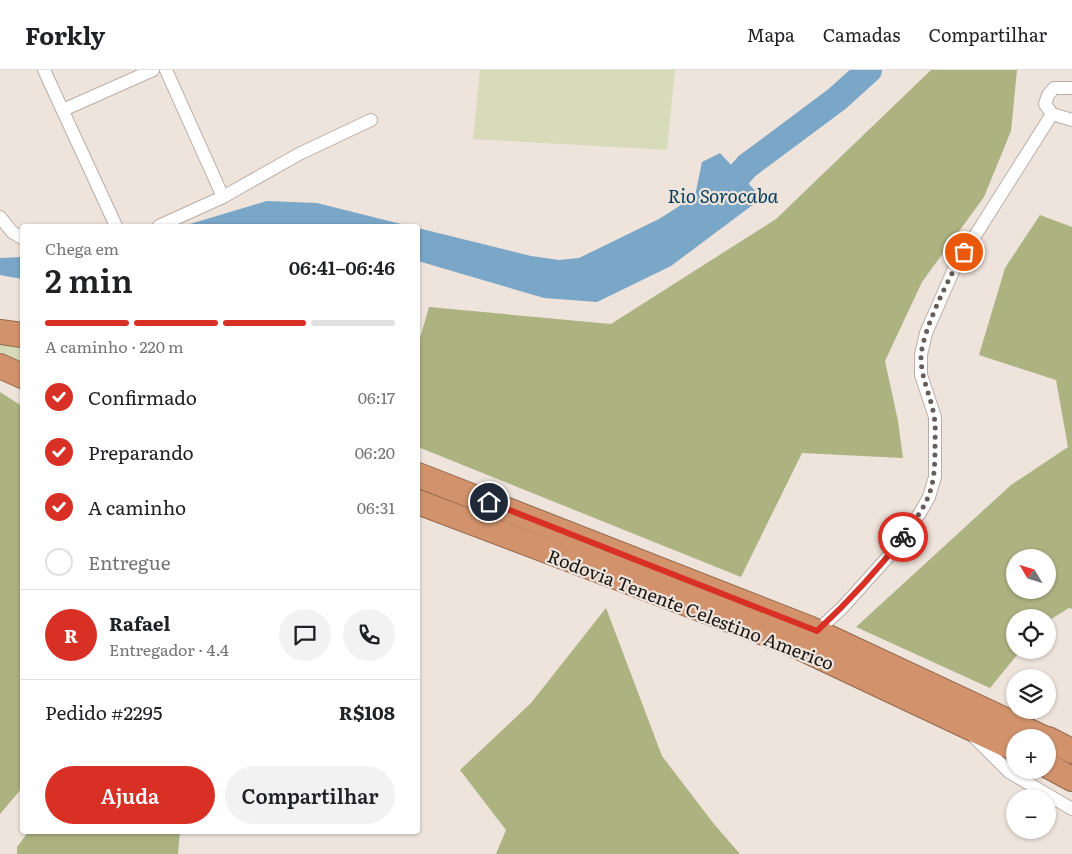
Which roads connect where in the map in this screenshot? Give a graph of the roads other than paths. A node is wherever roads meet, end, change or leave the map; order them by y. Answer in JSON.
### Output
{"nodes":[{"id":1,"x":44,"y":70,"type":"edge"},
{"id":2,"x":153,"y":70,"type":"edge"},
{"id":3,"x":166,"y":70,"type":"edge"},
{"id":4,"x":1072,"y":88,"type":"edge"},
{"id":5,"x":63,"y":110,"type":"junction"},
{"id":6,"x":1052,"y":114,"type":"junction"},
{"id":7,"x":371,"y":120,"type":"dead end"},
{"id":8,"x":1072,"y":120,"type":"edge"},
{"id":9,"x":223,"y":197,"type":"junction"},
{"id":10,"x":0,"y":217,"type":"edge"},
{"id":11,"x":115,"y":224,"type":"edge"},
{"id":12,"x":162,"y":224,"type":"edge"},
{"id":13,"x":20,"y":237,"type":"edge"},
{"id":14,"x":0,"y":332,"type":"edge"},
{"id":15,"x":20,"y":335,"type":"edge"},
{"id":16,"x":0,"y":366,"type":"edge"},
{"id":17,"x":20,"y":375,"type":"edge"},
{"id":18,"x":420,"y":475,"type":"edge"},
{"id":19,"x":420,"y":503,"type":"edge"},
{"id":20,"x":817,"y":631,"type":"junction"},
{"id":21,"x":960,"y":723,"type":"junction"},
{"id":22,"x":1027,"y":729,"type":"edge"},
{"id":23,"x":1056,"y":743,"type":"edge"},
{"id":24,"x":1006,"y":746,"type":"edge"},
{"id":25,"x":1072,"y":751,"type":"edge"},
{"id":26,"x":1056,"y":770,"type":"edge"},
{"id":27,"x":1072,"y":779,"type":"edge"},
{"id":28,"x":1072,"y":809,"type":"edge"}],
"edges":[{"from":1,"to":5,"type":"street"},
{"from":2,"to":5,"type":"street"},
{"from":3,"to":9,"type":"street"},
{"from":4,"to":6,"type":"street"},
{"from":5,"to":11,"type":"street"},
{"from":6,"to":8,"type":"street"},
{"from":6,"to":20,"type":"street"},
{"from":7,"to":9,"type":"street"},
{"from":9,"to":12,"type":"street"},
{"from":10,"to":13,"type":"street"},
{"from":14,"to":15,"type":"highway"},
{"from":16,"to":17,"type":"highway"},
{"from":18,"to":20,"type":"highway","name":"Rodovia Tenente Celestino Americo"},
{"from":19,"to":21,"type":"highway","name":"Rodovia Tenente Celestino Americo"},
{"from":20,"to":22,"type":"highway","name":"Rodovia Tenente Celestino Americo"},
{"from":21,"to":24,"type":"highway","name":"Rodovia Tenente Celestino Americo"},
{"from":21,"to":28,"type":"street"},
{"from":23,"to":25,"type":"highway","name":"Rodovia Tenente Celestino Americo"},
{"from":26,"to":27,"type":"highway"}]}
